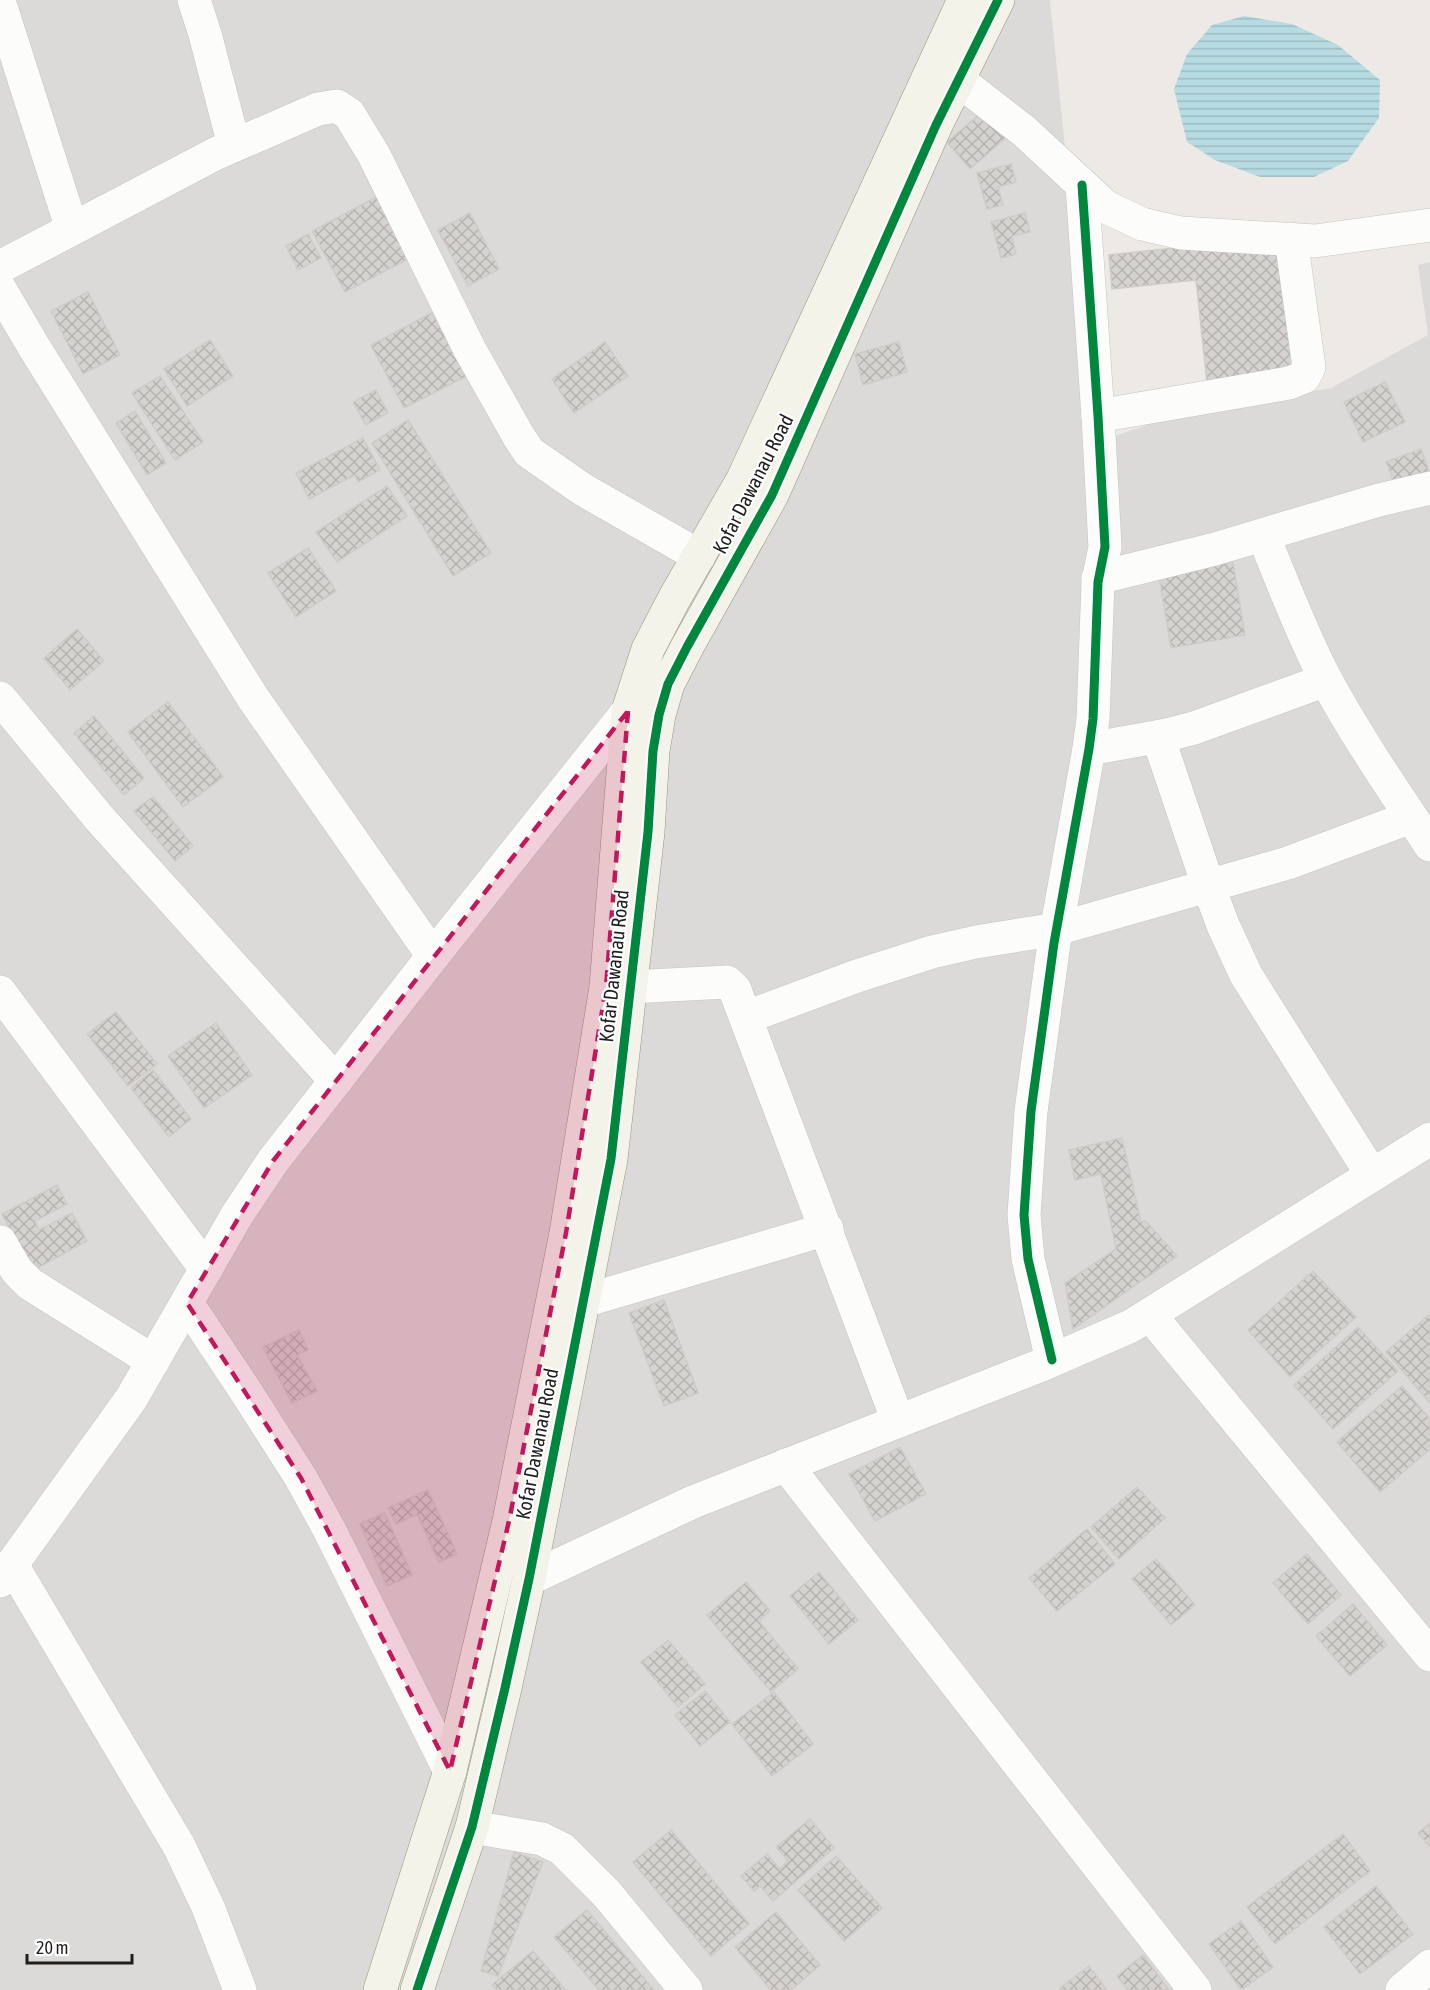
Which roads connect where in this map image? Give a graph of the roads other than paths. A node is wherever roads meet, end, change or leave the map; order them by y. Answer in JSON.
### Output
{"nodes":[{"id":1,"x":194,"y":0,"type":"edge"},
{"id":2,"x":964,"y":0,"type":"edge"},
{"id":3,"x":998,"y":0,"type":"edge"},
{"id":4,"x":0,"y":4,"type":"edge"},
{"id":5,"x":957,"y":79,"type":"junction"},
{"id":6,"x":234,"y":145,"type":"junction"},
{"id":7,"x":1082,"y":185,"type":"junction"},
{"id":8,"x":1430,"y":225,"type":"edge"},
{"id":9,"x":72,"y":229,"type":"junction"},
{"id":10,"x":1291,"y":239,"type":"junction"},
{"id":11,"x":0,"y":267,"type":"edge"},
{"id":12,"x":0,"y":289,"type":"edge"},
{"id":13,"x":1098,"y":416,"type":"junction"},
{"id":14,"x":743,"y":479,"type":"junction"},
{"id":15,"x":772,"y":495,"type":"junction"},
{"id":16,"x":1426,"y":496,"type":"edge"},
{"id":17,"x":1263,"y":535,"type":"junction"},
{"id":18,"x":699,"y":556,"type":"junction"},
{"id":19,"x":1098,"y":578,"type":"junction"},
{"id":20,"x":1326,"y":680,"type":"junction"},
{"id":21,"x":0,"y":698,"type":"edge"},
{"id":22,"x":628,"y":711,"type":"junction"},
{"id":23,"x":1158,"y":737,"type":"junction"},
{"id":24,"x":1089,"y":749,"type":"junction"},
{"id":25,"x":1422,"y":826,"type":"edge"},
{"id":26,"x":1208,"y":885,"type":"junction"},
{"id":27,"x":1057,"y":929,"type":"junction"},
{"id":28,"x":433,"y":956,"type":"junction"},
{"id":29,"x":630,"y":987,"type":"junction"},
{"id":30,"x":0,"y":992,"type":"edge"},
{"id":31,"x":747,"y":1017,"type":"junction"},
{"id":32,"x":336,"y":1081,"type":"junction"},
{"id":33,"x":1430,"y":1139,"type":"edge"},
{"id":34,"x":1372,"y":1175,"type":"junction"},
{"id":35,"x":826,"y":1229,"type":"junction"},
{"id":36,"x":0,"y":1242,"type":"edge"},
{"id":37,"x":206,"y":1269,"type":"junction"},
{"id":38,"x":8,"y":1279,"type":"edge"},
{"id":39,"x":584,"y":1301,"type":"junction"},
{"id":40,"x":187,"y":1303,"type":"junction"},
{"id":41,"x":1149,"y":1315,"type":"junction"},
{"id":42,"x":1052,"y":1360,"type":"junction"},
{"id":43,"x":153,"y":1361,"type":"junction"},
{"id":44,"x":898,"y":1421,"type":"junction"},
{"id":45,"x":786,"y":1465,"type":"junction"},
{"id":46,"x":6,"y":1573,"type":"edge"},
{"id":47,"x":529,"y":1579,"type":"junction"},
{"id":48,"x":1430,"y":1655,"type":"edge"},
{"id":49,"x":450,"y":1771,"type":"junction"},
{"id":50,"x":472,"y":1827,"type":"junction"},
{"id":51,"x":1430,"y":1966,"type":"edge"},
{"id":52,"x":240,"y":1990,"type":"edge"},
{"id":53,"x":380,"y":1990,"type":"edge"},
{"id":54,"x":417,"y":1990,"type":"edge"},
{"id":55,"x":686,"y":1990,"type":"edge"},
{"id":56,"x":1196,"y":1990,"type":"edge"},
{"id":57,"x":1402,"y":1990,"type":"edge"}],
"edges":[{"from":1,"to":6,"type":"street"},
{"from":2,"to":14,"type":"street","name":"Kofar Dawanau Road"},
{"from":3,"to":5,"type":"street","name":"Kofar Dawanau Road"},
{"from":4,"to":9,"type":"street"},
{"from":5,"to":7,"type":"street"},
{"from":5,"to":15,"type":"street","name":"Kofar Dawanau Road"},
{"from":6,"to":9,"type":"street"},
{"from":6,"to":18,"type":"street"},
{"from":7,"to":10,"type":"street"},
{"from":7,"to":13,"type":"street"},
{"from":8,"to":10,"type":"street"},
{"from":9,"to":11,"type":"street"},
{"from":10,"to":13,"type":"street"},
{"from":12,"to":28,"type":"street"},
{"from":13,"to":19,"type":"street"},
{"from":14,"to":15,"type":"street"},
{"from":14,"to":18,"type":"street","name":"Kofar Dawanau Road"},
{"from":15,"to":29,"type":"street","name":"Kofar Dawanau Road"},
{"from":16,"to":17,"type":"street"},
{"from":17,"to":19,"type":"street"},
{"from":17,"to":20,"type":"street"},
{"from":18,"to":22,"type":"street","name":"Kofar Dawanau Road"},
{"from":19,"to":24,"type":"street"},
{"from":20,"to":23,"type":"street"},
{"from":20,"to":25,"type":"street"},
{"from":21,"to":32,"type":"street"},
{"from":22,"to":28,"type":"street"},
{"from":22,"to":49,"type":"street","name":"Kofar Dawanau Road"},
{"from":23,"to":24,"type":"street"},
{"from":23,"to":26,"type":"street"},
{"from":24,"to":27,"type":"street"},
{"from":25,"to":26,"type":"street"},
{"from":26,"to":27,"type":"street"},
{"from":26,"to":34,"type":"street"},
{"from":27,"to":31,"type":"street"},
{"from":27,"to":42,"type":"street"},
{"from":28,"to":32,"type":"street"},
{"from":29,"to":31,"type":"street"},
{"from":29,"to":39,"type":"street","name":"Kofar Dawanau Road"},
{"from":30,"to":37,"type":"street"},
{"from":31,"to":35,"type":"street"},
{"from":32,"to":37,"type":"street"},
{"from":33,"to":34,"type":"street"},
{"from":34,"to":41,"type":"street"},
{"from":35,"to":39,"type":"street"},
{"from":35,"to":44,"type":"street"},
{"from":36,"to":38,"type":"street"},
{"from":37,"to":40,"type":"street"},
{"from":38,"to":43,"type":"street"},
{"from":39,"to":47,"type":"street","name":"Kofar Dawanau Road"},
{"from":40,"to":43,"type":"street"},
{"from":40,"to":49,"type":"street"},
{"from":41,"to":42,"type":"street"},
{"from":41,"to":48,"type":"street"},
{"from":42,"to":44,"type":"street"},
{"from":43,"to":46,"type":"street"},
{"from":44,"to":45,"type":"street"},
{"from":45,"to":47,"type":"street"},
{"from":45,"to":56,"type":"street"},
{"from":46,"to":52,"type":"street"},
{"from":47,"to":50,"type":"street","name":"Kofar Dawanau Road"},
{"from":49,"to":53,"type":"street","name":"Kofar Dawanau Road"},
{"from":50,"to":54,"type":"street","name":"Kofar Dawanau Road"},
{"from":50,"to":55,"type":"street"},
{"from":51,"to":57,"type":"street"}]}
